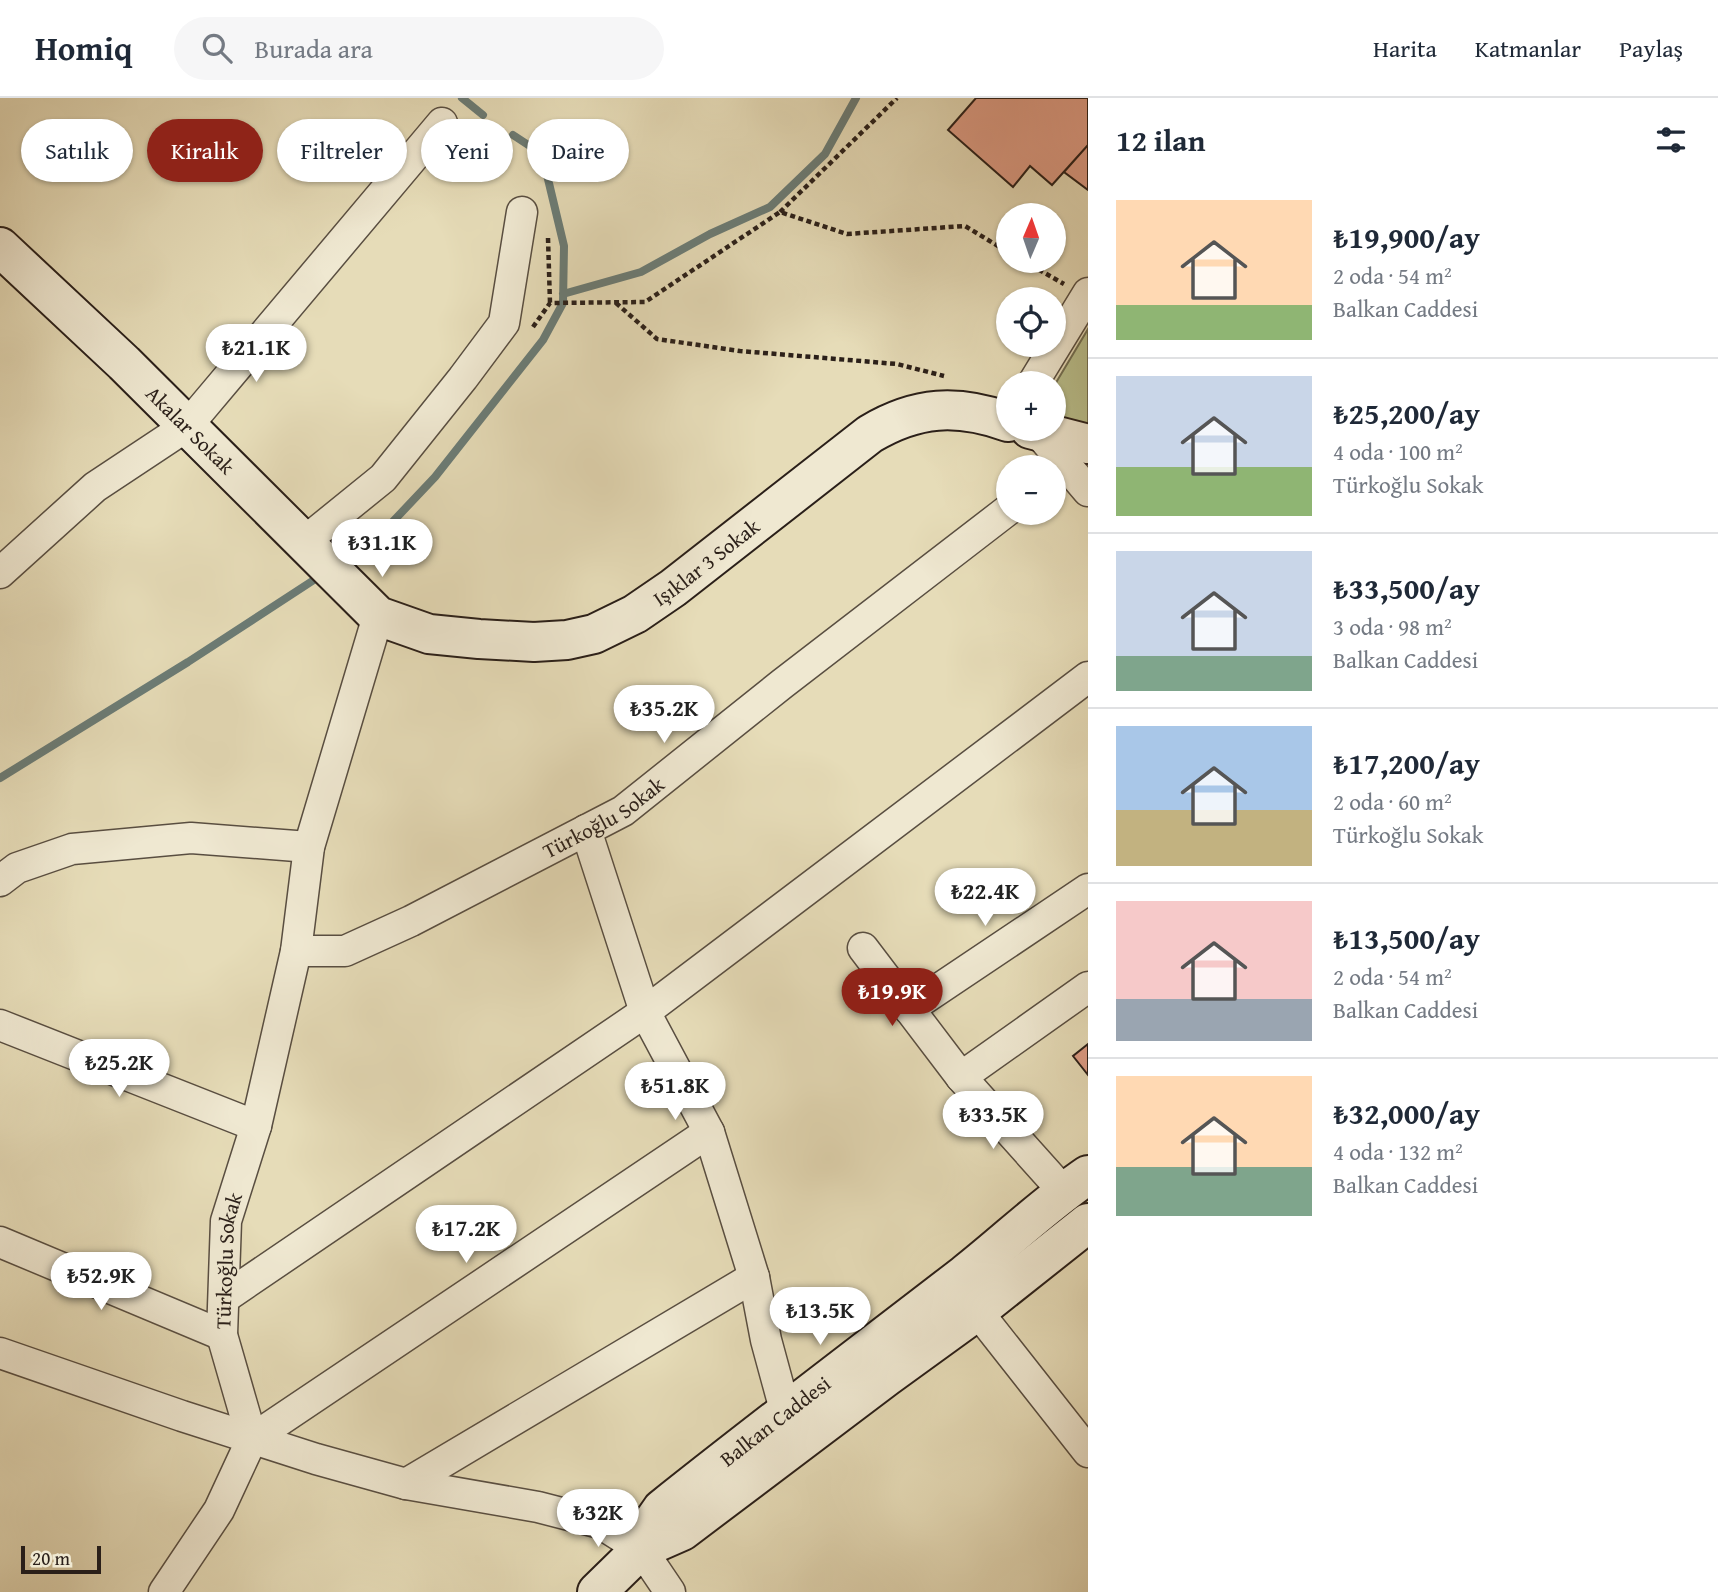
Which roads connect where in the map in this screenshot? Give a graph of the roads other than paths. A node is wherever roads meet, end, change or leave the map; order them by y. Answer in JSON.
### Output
{"nodes":[{"id":1,"x":421,"y":148,"type":"edge"},
{"id":2,"x":522,"y":212,"type":"dead end"},
{"id":3,"x":0,"y":247,"type":"edge"},
{"id":4,"x":1087,"y":295,"type":"edge"},
{"id":5,"x":1040,"y":371,"type":"edge"},
{"id":6,"x":996,"y":419,"type":"edge"},
{"id":7,"x":187,"y":426,"type":"junction"},
{"id":8,"x":1043,"y":441,"type":"edge"},
{"id":9,"x":1069,"y":461,"type":"edge"},
{"id":10,"x":1088,"y":491,"type":"edge"},
{"id":11,"x":996,"y":519,"type":"edge"},
{"id":12,"x":308,"y":545,"type":"junction"},
{"id":13,"x":0,"y":573,"type":"edge"},
{"id":14,"x":378,"y":616,"type":"junction"},
{"id":15,"x":1088,"y":677,"type":"edge"},
{"id":16,"x":586,"y":830,"type":"junction"},
{"id":17,"x":309,"y":847,"type":"junction"},
{"id":18,"x":0,"y":881,"type":"edge"},
{"id":19,"x":1086,"y":894,"type":"edge"},
{"id":20,"x":863,"y":948,"type":"dead end"},
{"id":21,"x":296,"y":951,"type":"junction"},
{"id":22,"x":1088,"y":987,"type":"edge"},
{"id":23,"x":909,"y":1009,"type":"junction"},
{"id":24,"x":645,"y":1012,"type":"junction"},
{"id":25,"x":0,"y":1025,"type":"edge"},
{"id":26,"x":961,"y":1077,"type":"junction"},
{"id":27,"x":256,"y":1126,"type":"junction"},
{"id":28,"x":709,"y":1132,"type":"junction"},
{"id":29,"x":1076,"y":1184,"type":"edge"},
{"id":30,"x":1087,"y":1224,"type":"edge"},
{"id":31,"x":0,"y":1242,"type":"edge"},
{"id":32,"x":754,"y":1277,"type":"junction"},
{"id":33,"x":224,"y":1298,"type":"junction"},
{"id":34,"x":977,"y":1311,"type":"junction"},
{"id":35,"x":222,"y":1335,"type":"junction"},
{"id":36,"x":0,"y":1353,"type":"edge"},
{"id":37,"x":786,"y":1410,"type":"junction"},
{"id":38,"x":252,"y":1439,"type":"junction"},
{"id":39,"x":1088,"y":1452,"type":"edge"},
{"id":40,"x":406,"y":1484,"type":"junction"},
{"id":41,"x":641,"y":1549,"type":"junction"},
{"id":42,"x":164,"y":1592,"type":"edge"},
{"id":43,"x":597,"y":1592,"type":"edge"},
{"id":44,"x":670,"y":1592,"type":"edge"}],
"edges":[{"from":1,"to":7,"type":"street"},
{"from":2,"to":12,"type":"street"},
{"from":3,"to":7,"type":"street","name":"Akalar Sokak"},
{"from":4,"to":5,"type":"street"},
{"from":6,"to":14,"type":"street","name":"Işıklar 3 Sokak"},
{"from":7,"to":12,"type":"street","name":"Akalar Sokak"},
{"from":7,"to":13,"type":"street"},
{"from":8,"to":9,"type":"street","name":"Işıklar 3 Sokak"},
{"from":9,"to":10,"type":"street"},
{"from":11,"to":16,"type":"street","name":"Türkoğlu Sokak"},
{"from":12,"to":14,"type":"street","name":"Akalar Sokak"},
{"from":14,"to":17,"type":"street","name":"Türkoğlu Sokak"},
{"from":15,"to":24,"type":"street"},
{"from":16,"to":21,"type":"street","name":"Türkoğlu Sokak"},
{"from":16,"to":24,"type":"street"},
{"from":17,"to":18,"type":"street"},
{"from":17,"to":21,"type":"street","name":"Türkoğlu Sokak"},
{"from":19,"to":23,"type":"street"},
{"from":20,"to":23,"type":"street"},
{"from":21,"to":27,"type":"street","name":"Türkoğlu Sokak"},
{"from":22,"to":26,"type":"street"},
{"from":23,"to":26,"type":"street"},
{"from":24,"to":28,"type":"street"},
{"from":24,"to":33,"type":"street"},
{"from":25,"to":27,"type":"street"},
{"from":26,"to":29,"type":"street"},
{"from":27,"to":33,"type":"street","name":"Türkoğlu Sokak"},
{"from":28,"to":32,"type":"street"},
{"from":28,"to":38,"type":"street"},
{"from":29,"to":30,"type":"street"},
{"from":29,"to":37,"type":"street","name":"Balkan Caddesi"},
{"from":30,"to":34,"type":"street","name":"Balkan Caddesi"},
{"from":31,"to":35,"type":"street"},
{"from":32,"to":37,"type":"street"},
{"from":32,"to":40,"type":"street"},
{"from":33,"to":35,"type":"street","name":"Türkoğlu Sokak"},
{"from":34,"to":39,"type":"street"},
{"from":34,"to":41,"type":"street","name":"Balkan Caddesi"},
{"from":35,"to":38,"type":"street","name":"Türkoğlu Sokak"},
{"from":36,"to":38,"type":"street"},
{"from":37,"to":41,"type":"street","name":"Balkan Caddesi"},
{"from":38,"to":40,"type":"street"},
{"from":38,"to":42,"type":"street"},
{"from":40,"to":41,"type":"street"},
{"from":41,"to":43,"type":"street","name":"Balkan Caddesi"},
{"from":41,"to":44,"type":"street"}]}
